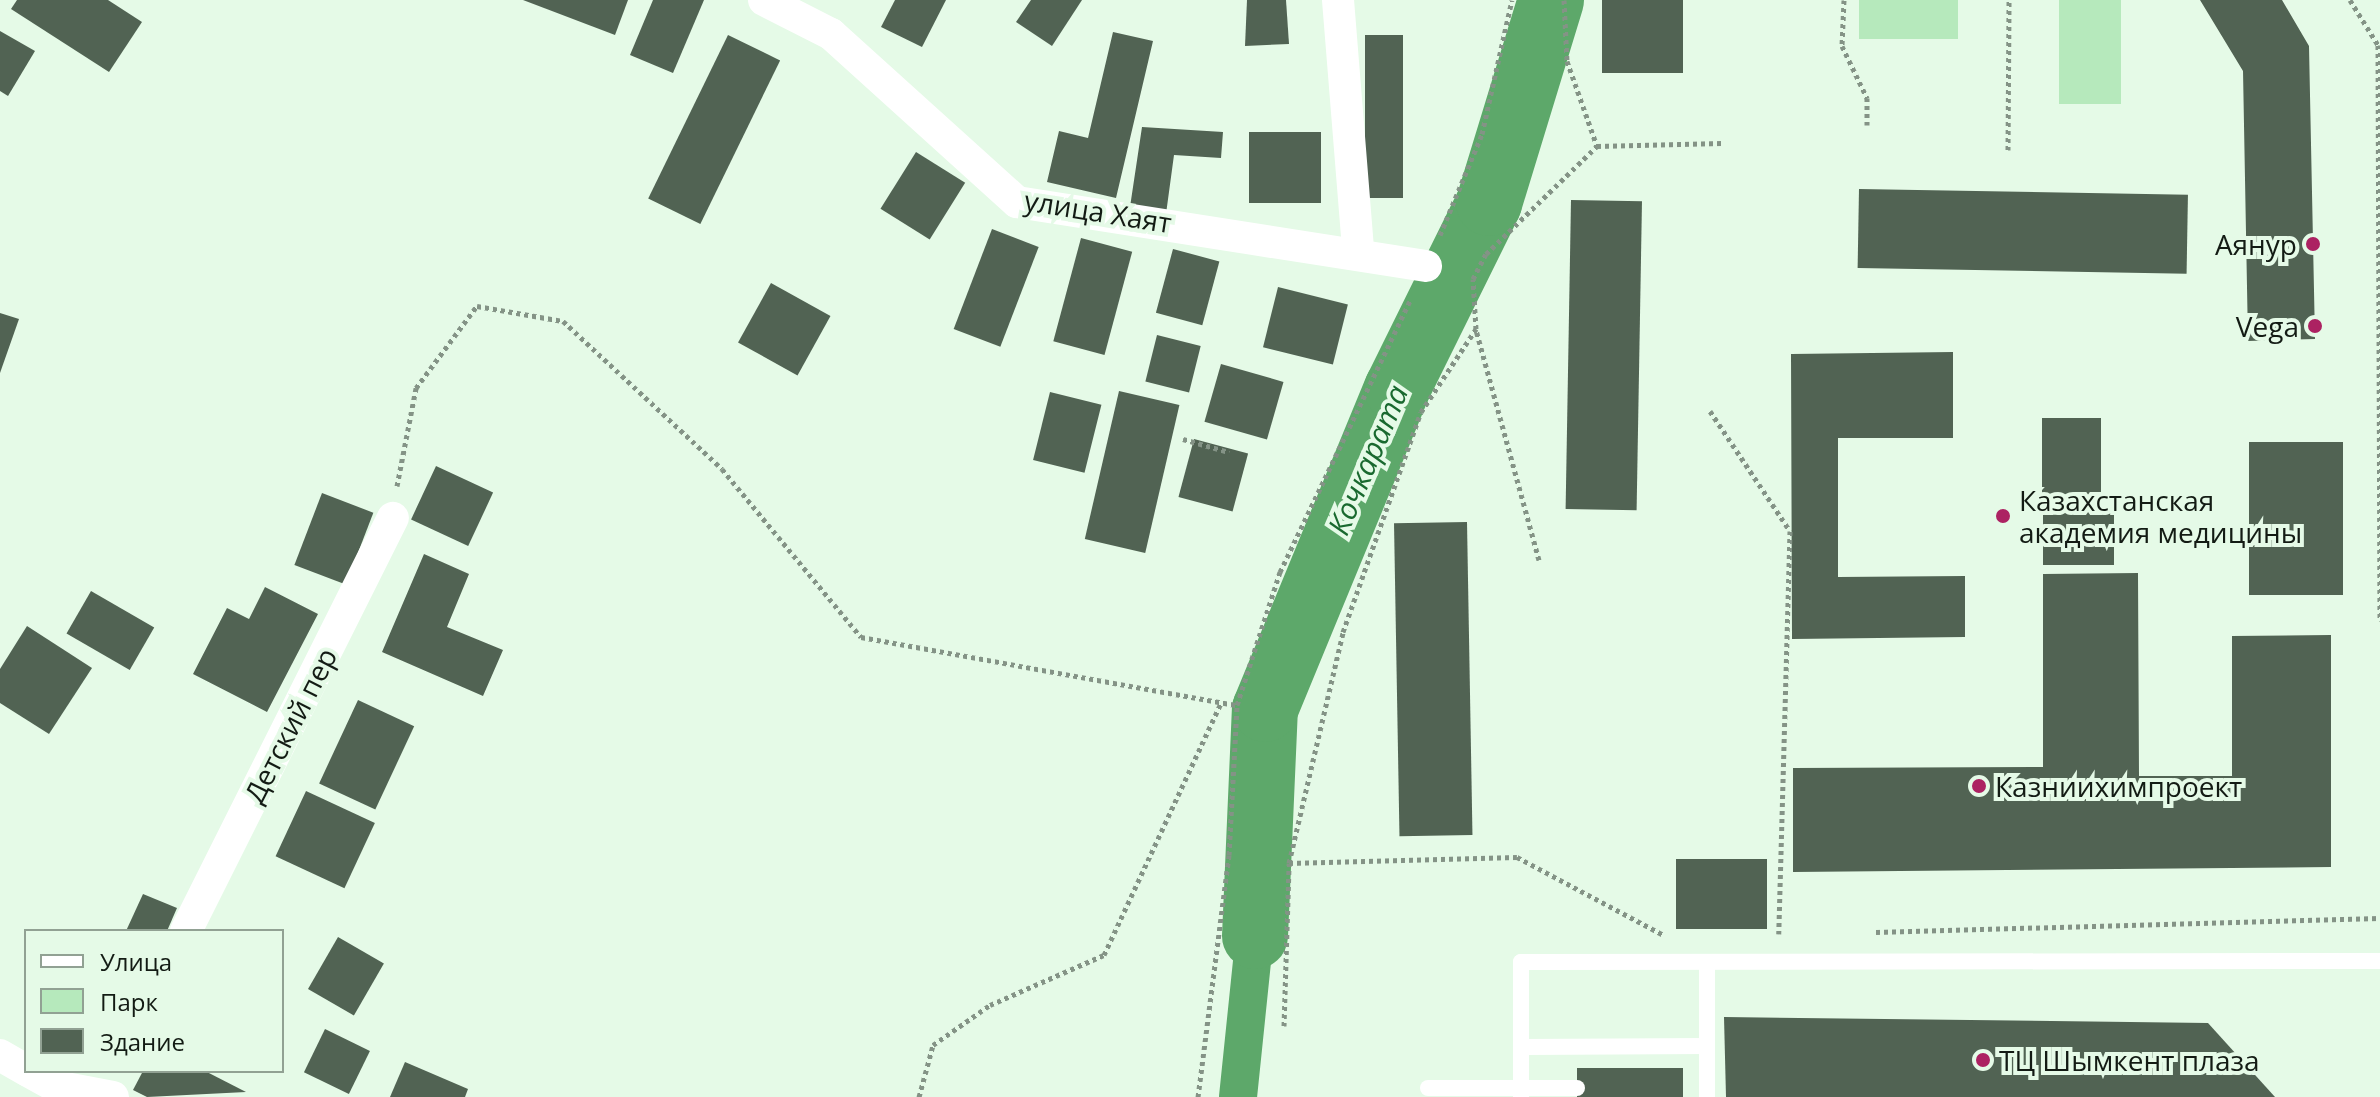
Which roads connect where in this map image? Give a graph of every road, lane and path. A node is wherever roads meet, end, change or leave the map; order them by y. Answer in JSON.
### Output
{"nodes":[{"id":1,"x":764,"y":0,"type":"edge"},
{"id":2,"x":1338,"y":0,"type":"edge"},
{"id":3,"x":1512,"y":0,"type":"edge"},
{"id":4,"x":1564,"y":0,"type":"edge"},
{"id":5,"x":1844,"y":0,"type":"edge"},
{"id":6,"x":2009,"y":0,"type":"edge"},
{"id":7,"x":2350,"y":0,"type":"edge"},
{"id":8,"x":1867,"y":125,"type":"dead end"},
{"id":9,"x":2378,"y":127,"type":"edge"},
{"id":10,"x":1722,"y":143,"type":"dead end"},
{"id":11,"x":1597,"y":146,"type":"junction"},
{"id":12,"x":2008,"y":150,"type":"dead end"},
{"id":13,"x":1358,"y":250,"type":"junction"},
{"id":14,"x":1426,"y":266,"type":"junction"},
{"id":15,"x":1459,"y":276,"type":"dead end"},
{"id":16,"x":1473,"y":279,"type":"junction"},
{"id":17,"x":1476,"y":329,"type":"junction"},
{"id":18,"x":1710,"y":411,"type":"dead end"},
{"id":19,"x":1183,"y":439,"type":"dead end"},
{"id":20,"x":1229,"y":452,"type":"dead end"},
{"id":21,"x":393,"y":518,"type":"joint"},
{"id":22,"x":1539,"y":560,"type":"dead end"},
{"id":23,"x":2380,"y":621,"type":"edge"},
{"id":24,"x":1221,"y":702,"type":"junction"},
{"id":25,"x":1237,"y":705,"type":"junction"},
{"id":26,"x":1289,"y":863,"type":"junction"},
{"id":27,"x":2380,"y":918,"type":"edge"},
{"id":28,"x":187,"y":929,"type":"edge"},
{"id":29,"x":1858,"y":932,"type":"dead end"},
{"id":30,"x":1779,"y":934,"type":"junction"},
{"id":31,"x":1794,"y":934,"type":"dead end"},
{"id":32,"x":1763,"y":935,"type":"dead end"},
{"id":33,"x":1683,"y":937,"type":"dead end"},
{"id":34,"x":2380,"y":961,"type":"edge"},
{"id":35,"x":1707,"y":962,"type":"junction"},
{"id":36,"x":1284,"y":1026,"type":"dead end"},
{"id":37,"x":1707,"y":1046,"type":"junction"},
{"id":38,"x":1521,"y":1047,"type":"junction"},
{"id":39,"x":0,"y":1055,"type":"edge"},
{"id":40,"x":24,"y":1068,"type":"edge"},
{"id":41,"x":32,"y":1073,"type":"edge"},
{"id":42,"x":111,"y":1088,"type":"edge"},
{"id":43,"x":1428,"y":1088,"type":"dead end"},
{"id":44,"x":1577,"y":1088,"type":"dead end"},
{"id":45,"x":1521,"y":1092,"type":"edge"},
{"id":46,"x":919,"y":1097,"type":"edge"},
{"id":47,"x":1198,"y":1097,"type":"edge"},
{"id":48,"x":1707,"y":1097,"type":"edge"}],
"edges":[{"from":1,"to":13,"type":"street","name":"улица Хаят"},
{"from":2,"to":13,"type":"street"},
{"from":3,"to":14,"type":"path"},
{"from":4,"to":11,"type":"path"},
{"from":5,"to":8,"type":"path"},
{"from":6,"to":12,"type":"path"},
{"from":7,"to":9,"type":"path"},
{"from":9,"to":23,"type":"path"},
{"from":10,"to":11,"type":"path"},
{"from":11,"to":16,"type":"path"},
{"from":13,"to":14,"type":"street","name":"улица Хаят"},
{"from":14,"to":25,"type":"path"},
{"from":15,"to":16,"type":"path"},
{"from":16,"to":17,"type":"path"},
{"from":17,"to":22,"type":"path"},
{"from":17,"to":26,"type":"path"},
{"from":18,"to":30,"type":"path"},
{"from":19,"to":20,"type":"path"},
{"from":21,"to":24,"type":"path"},
{"from":21,"to":28,"type":"street","name":"Детский пер"},
{"from":24,"to":25,"type":"path"},
{"from":24,"to":46,"type":"path"},
{"from":25,"to":47,"type":"path"},
{"from":26,"to":33,"type":"path"},
{"from":26,"to":36,"type":"path"},
{"from":27,"to":29,"type":"path"},
{"from":30,"to":31,"type":"path"},
{"from":30,"to":32,"type":"path"},
{"from":34,"to":35,"type":"lane"},
{"from":35,"to":37,"type":"lane"},
{"from":35,"to":38,"type":"lane"},
{"from":37,"to":38,"type":"lane"},
{"from":37,"to":48,"type":"lane"},
{"from":38,"to":45,"type":"lane"},
{"from":39,"to":40,"type":"street"},
{"from":41,"to":42,"type":"street"},
{"from":43,"to":45,"type":"lane"},
{"from":44,"to":45,"type":"lane"}]}
